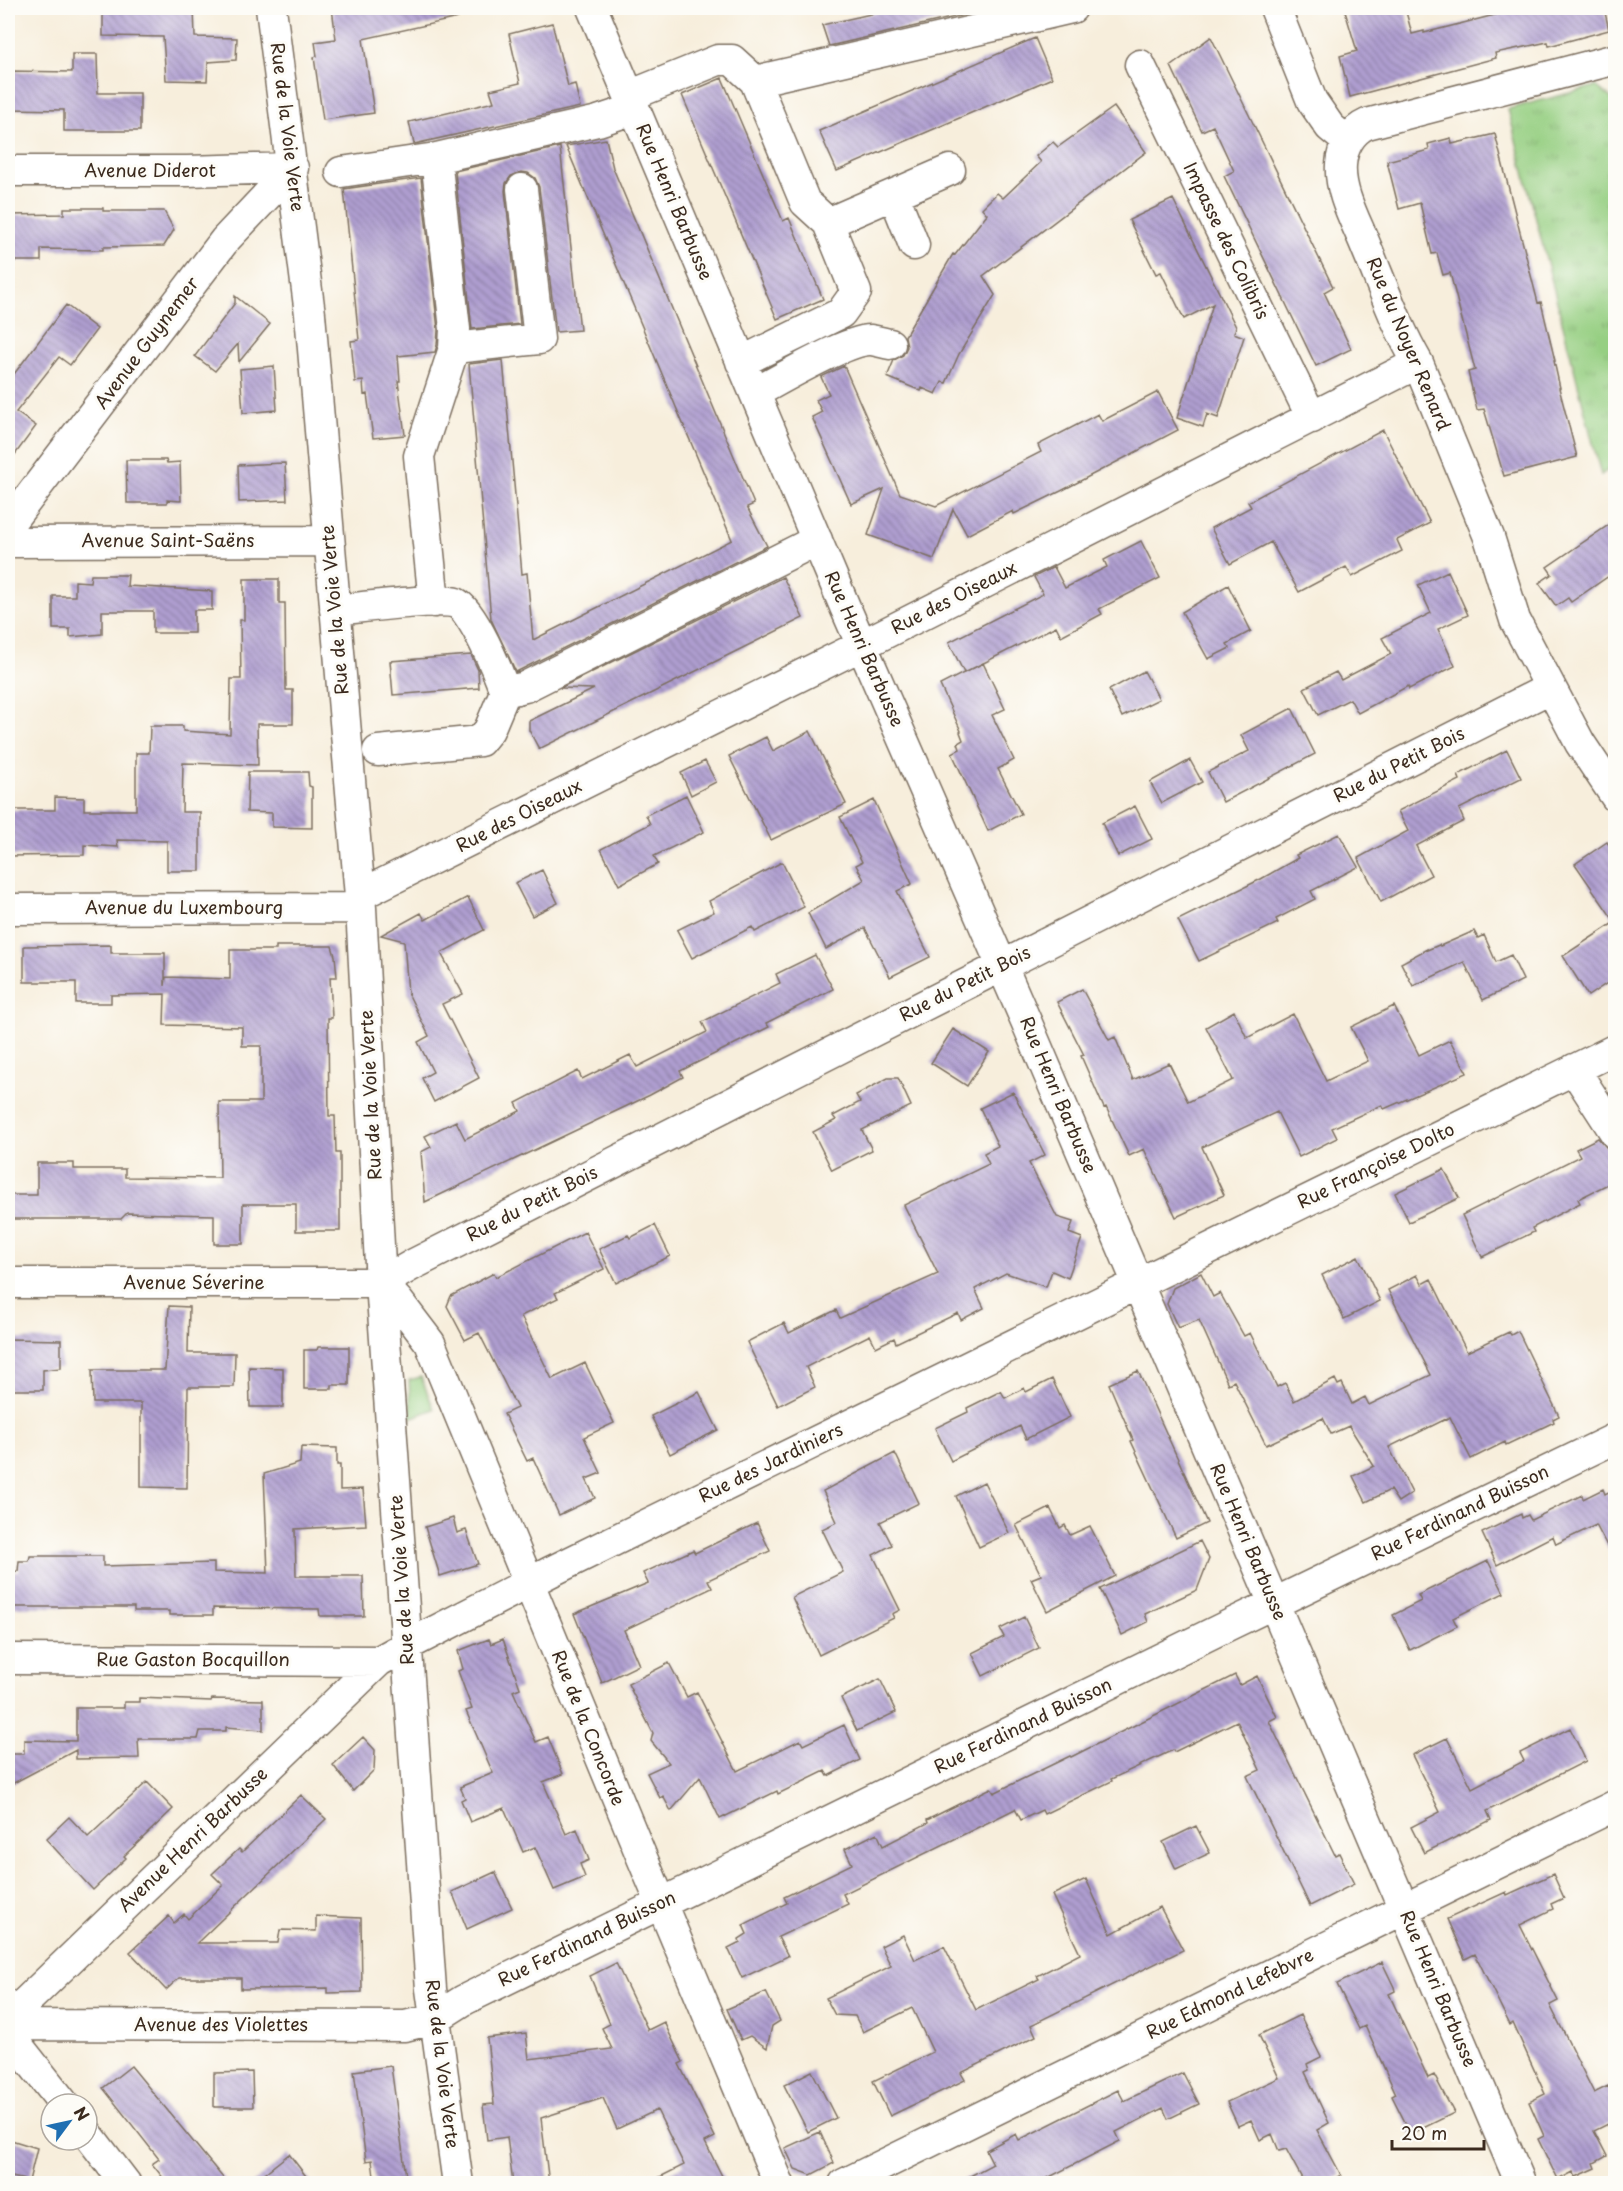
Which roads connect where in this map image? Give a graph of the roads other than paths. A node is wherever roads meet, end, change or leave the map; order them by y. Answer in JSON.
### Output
{"nodes":[{"id":1,"x":271,"y":8,"type":"edge"},
{"id":2,"x":592,"y":8,"type":"edge"},
{"id":3,"x":1072,"y":8,"type":"edge"},
{"id":4,"x":1275,"y":8,"type":"edge"},
{"id":5,"x":1616,"y":59,"type":"edge"},
{"id":6,"x":1140,"y":65,"type":"dead end"},
{"id":7,"x":755,"y":81,"type":"junction"},
{"id":8,"x":632,"y":103,"type":"junction"},
{"id":9,"x":1347,"y":141,"type":"junction"},
{"id":10,"x":436,"y":158,"type":"junction"},
{"id":11,"x":293,"y":168,"type":"junction"},
{"id":12,"x":950,"y":170,"type":"dead end"},
{"id":13,"x":8,"y":171,"type":"edge"},
{"id":14,"x":341,"y":172,"type":"dead end"},
{"id":15,"x":522,"y":189,"type":"dead end"},
{"id":16,"x":894,"y":195,"type":"junction"},
{"id":17,"x":828,"y":223,"type":"junction"},
{"id":18,"x":914,"y":245,"type":"dead end"},
{"id":19,"x":890,"y":344,"type":"dead end"},
{"id":20,"x":454,"y":348,"type":"junction"},
{"id":21,"x":741,"y":362,"type":"junction"},
{"id":22,"x":1418,"y":363,"type":"junction"},
{"id":23,"x":755,"y":393,"type":"junction"},
{"id":24,"x":1312,"y":418,"type":"junction"},
{"id":25,"x":8,"y":525,"type":"edge"},
{"id":26,"x":817,"y":540,"type":"junction"},
{"id":27,"x":329,"y":541,"type":"junction"},
{"id":28,"x":8,"y":542,"type":"edge"},
{"id":29,"x":434,"y":602,"type":"junction"},
{"id":30,"x":335,"y":610,"type":"junction"},
{"id":31,"x":862,"y":645,"type":"junction"},
{"id":32,"x":1550,"y":688,"type":"junction"},
{"id":33,"x":505,"y":692,"type":"junction"},
{"id":34,"x":378,"y":751,"type":"dead end"},
{"id":35,"x":1616,"y":797,"type":"edge"},
{"id":36,"x":360,"y":902,"type":"junction"},
{"id":37,"x":8,"y":909,"type":"edge"},
{"id":38,"x":1002,"y":966,"type":"junction"},
{"id":39,"x":1616,"y":1049,"type":"edge"},
{"id":40,"x":1574,"y":1069,"type":"junction"},
{"id":41,"x":1616,"y":1134,"type":"edge"},
{"id":42,"x":8,"y":1282,"type":"edge"},
{"id":43,"x":1137,"y":1282,"type":"junction"},
{"id":44,"x":381,"y":1283,"type":"junction"},
{"id":45,"x":1616,"y":1438,"type":"edge"},
{"id":46,"x":529,"y":1583,"type":"junction"},
{"id":47,"x":1275,"y":1603,"type":"junction"},
{"id":48,"x":406,"y":1646,"type":"junction"},
{"id":49,"x":8,"y":1659,"type":"edge"},
{"id":50,"x":379,"y":1661,"type":"junction"},
{"id":51,"x":1616,"y":1805,"type":"edge"},
{"id":52,"x":661,"y":1902,"type":"junction"},
{"id":53,"x":1404,"y":1909,"type":"junction"},
{"id":54,"x":8,"y":2019,"type":"edge"},
{"id":55,"x":434,"y":2019,"type":"junction"},
{"id":56,"x":8,"y":2025,"type":"edge"},
{"id":57,"x":8,"y":2033,"type":"edge"},
{"id":58,"x":55,"y":2092,"type":"edge"},
{"id":59,"x":99,"y":2149,"type":"edge"},
{"id":60,"x":126,"y":2184,"type":"edge"},
{"id":61,"x":458,"y":2184,"type":"edge"},
{"id":62,"x":779,"y":2184,"type":"edge"},
{"id":63,"x":844,"y":2184,"type":"edge"},
{"id":64,"x":1521,"y":2184,"type":"edge"}],
"edges":[{"from":1,"to":11,"type":"street","name":"Rue de la Voie Verte"},
{"from":2,"to":8,"type":"street","name":"Rue Henri Barbusse"},
{"from":3,"to":7,"type":"street"},
{"from":4,"to":9,"type":"street"},
{"from":5,"to":9,"type":"street"},
{"from":6,"to":24,"type":"street","name":"Impasse des Colibris"},
{"from":7,"to":8,"type":"street"},
{"from":7,"to":17,"type":"street"},
{"from":8,"to":10,"type":"street"},
{"from":8,"to":21,"type":"street","name":"Rue Henri Barbusse"},
{"from":9,"to":22,"type":"street","name":"Rue du Noyer Renard"},
{"from":10,"to":14,"type":"street"},
{"from":10,"to":20,"type":"street"},
{"from":11,"to":13,"type":"street","name":"Avenue Diderot"},
{"from":11,"to":25,"type":"street","name":"Avenue Guynemer"},
{"from":11,"to":27,"type":"street","name":"Rue de la Voie Verte"},
{"from":12,"to":16,"type":"street"},
{"from":15,"to":20,"type":"street"},
{"from":16,"to":17,"type":"street"},
{"from":16,"to":18,"type":"street"},
{"from":17,"to":21,"type":"street"},
{"from":19,"to":23,"type":"street"},
{"from":20,"to":29,"type":"street"},
{"from":21,"to":23,"type":"street","name":"Rue Henri Barbusse"},
{"from":22,"to":24,"type":"street","name":"Rue des Oiseaux"},
{"from":22,"to":32,"type":"street","name":"Rue du Noyer Renard"},
{"from":23,"to":26,"type":"street","name":"Rue Henri Barbusse"},
{"from":24,"to":31,"type":"street","name":"Rue des Oiseaux"},
{"from":26,"to":31,"type":"street","name":"Rue Henri Barbusse"},
{"from":26,"to":33,"type":"street"},
{"from":27,"to":28,"type":"street","name":"Avenue Saint-Saëns"},
{"from":27,"to":30,"type":"street","name":"Rue de la Voie Verte"},
{"from":29,"to":30,"type":"street"},
{"from":29,"to":33,"type":"street"},
{"from":30,"to":36,"type":"street","name":"Rue de la Voie Verte"},
{"from":31,"to":36,"type":"street","name":"Rue des Oiseaux"},
{"from":31,"to":38,"type":"street","name":"Rue Henri Barbusse"},
{"from":32,"to":35,"type":"street","name":"Rue du Noyer Renard"},
{"from":32,"to":38,"type":"street","name":"Rue du Petit Bois"},
{"from":33,"to":34,"type":"street"},
{"from":36,"to":37,"type":"street","name":"Avenue du Luxembourg"},
{"from":36,"to":44,"type":"street","name":"Rue de la Voie Verte"},
{"from":38,"to":43,"type":"street","name":"Rue Henri Barbusse"},
{"from":38,"to":44,"type":"street","name":"Rue du Petit Bois"},
{"from":39,"to":40,"type":"street","name":"Rue Françoise Dolto"},
{"from":40,"to":41,"type":"street"},
{"from":40,"to":43,"type":"street","name":"Rue Françoise Dolto"},
{"from":42,"to":44,"type":"street","name":"Avenue Séverine"},
{"from":43,"to":46,"type":"street","name":"Rue des Jardiniers"},
{"from":43,"to":47,"type":"street","name":"Rue Henri Barbusse"},
{"from":44,"to":46,"type":"street","name":"Rue de la Concorde"},
{"from":44,"to":48,"type":"street","name":"Rue de la Voie Verte"},
{"from":45,"to":47,"type":"street","name":"Rue Ferdinand Buisson"},
{"from":46,"to":48,"type":"street","name":"Rue des Jardiniers"},
{"from":46,"to":52,"type":"street","name":"Rue de la Concorde"},
{"from":47,"to":52,"type":"street","name":"Rue Ferdinand Buisson"},
{"from":47,"to":53,"type":"street","name":"Rue Henri Barbusse"},
{"from":48,"to":50,"type":"street","name":"Rue des Jardiniers"},
{"from":48,"to":55,"type":"street","name":"Rue de la Voie Verte"},
{"from":49,"to":50,"type":"street","name":"Rue Gaston Bocquillon"},
{"from":50,"to":54,"type":"street","name":"Avenue Henri Barbusse"},
{"from":51,"to":53,"type":"street","name":"Rue Edmond Lefebvre"},
{"from":52,"to":55,"type":"street","name":"Rue Ferdinand Buisson"},
{"from":52,"to":62,"type":"street","name":"Rue de la Concorde"},
{"from":53,"to":63,"type":"street","name":"Rue Edmond Lefebvre"},
{"from":53,"to":64,"type":"street","name":"Rue Henri Barbusse"},
{"from":55,"to":56,"type":"street","name":"Avenue des Violettes"},
{"from":55,"to":61,"type":"street","name":"Rue de la Voie Verte"},
{"from":57,"to":58,"type":"street"},
{"from":59,"to":60,"type":"street"}]}
